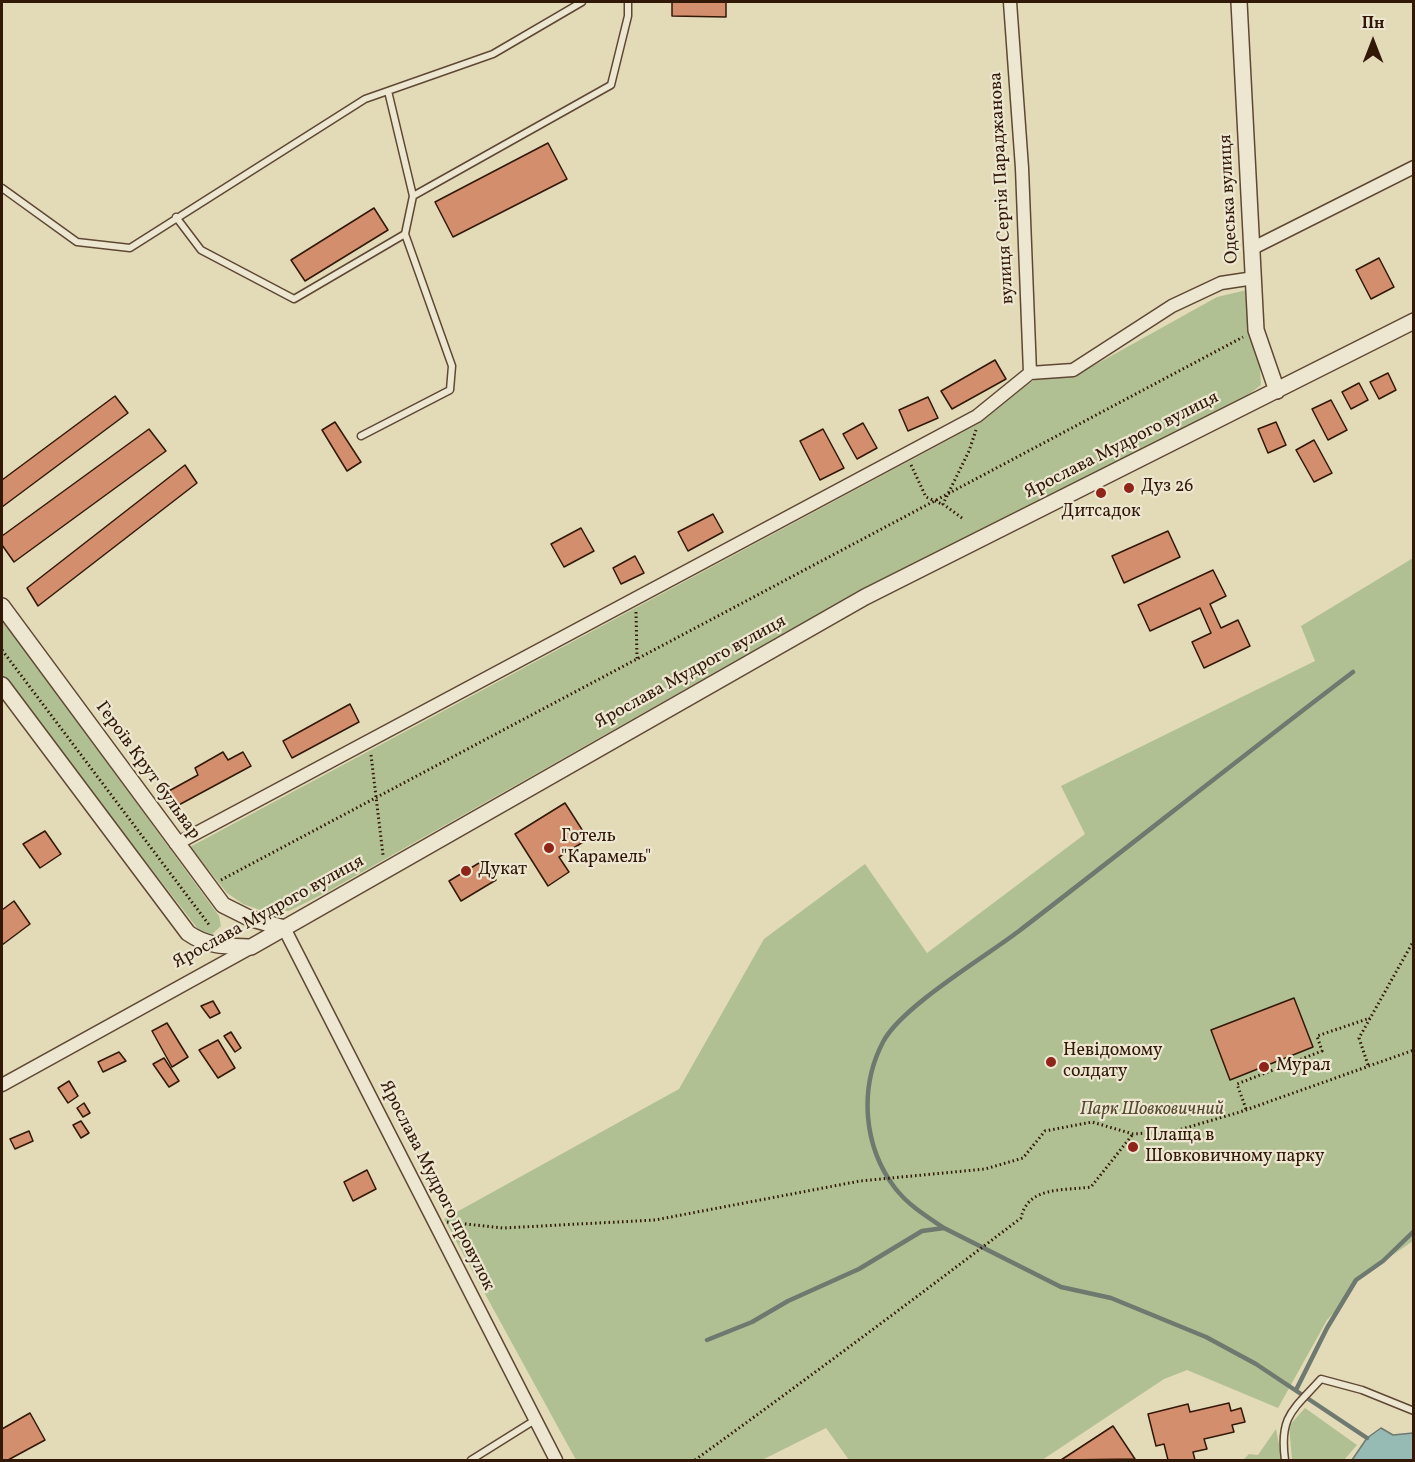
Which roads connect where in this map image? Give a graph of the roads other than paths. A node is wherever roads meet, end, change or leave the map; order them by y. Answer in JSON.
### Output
{"nodes":[{"id":1,"x":582,"y":2,"type":"edge"},
{"id":2,"x":628,"y":2,"type":"edge"},
{"id":3,"x":1010,"y":2,"type":"edge"},
{"id":4,"x":1239,"y":2,"type":"edge"},
{"id":5,"x":388,"y":91,"type":"junction"},
{"id":6,"x":1413,"y":167,"type":"edge"},
{"id":7,"x":2,"y":188,"type":"edge"},
{"id":8,"x":413,"y":196,"type":"junction"},
{"id":9,"x":176,"y":217,"type":"junction"},
{"id":10,"x":405,"y":234,"type":"junction"},
{"id":11,"x":1253,"y":248,"type":"junction"},
{"id":12,"x":1254,"y":278,"type":"junction"},
{"id":13,"x":1413,"y":321,"type":"edge"},
{"id":14,"x":1030,"y":373,"type":"junction"},
{"id":15,"x":1276,"y":391,"type":"junction"},
{"id":16,"x":361,"y":436,"type":"dead end"},
{"id":17,"x":2,"y":606,"type":"edge"},
{"id":18,"x":2,"y":685,"type":"edge"},
{"id":19,"x":176,"y":844,"type":"junction"},
{"id":20,"x":284,"y":928,"type":"junction"},
{"id":21,"x":251,"y":947,"type":"junction"},
{"id":22,"x":2,"y":1085,"type":"edge"},
{"id":23,"x":1413,"y":1411,"type":"edge"},
{"id":24,"x":536,"y":1420,"type":"junction"},
{"id":25,"x":471,"y":1461,"type":"edge"},
{"id":26,"x":556,"y":1461,"type":"edge"},
{"id":27,"x":1285,"y":1461,"type":"edge"}],
"edges":[{"from":1,"to":5,"type":"lane"},
{"from":2,"to":8,"type":"lane"},
{"from":3,"to":14,"type":"street","name":"вулиця Сергія Параджанова"},
{"from":4,"to":11,"type":"street","name":"Одеська вулиця"},
{"from":5,"to":8,"type":"lane"},
{"from":5,"to":9,"type":"lane"},
{"from":6,"to":11,"type":"street"},
{"from":7,"to":9,"type":"lane"},
{"from":8,"to":10,"type":"lane"},
{"from":9,"to":10,"type":"lane"},
{"from":10,"to":16,"type":"lane"},
{"from":11,"to":12,"type":"street","name":"Одеська вулиця"},
{"from":12,"to":14,"type":"street"},
{"from":12,"to":15,"type":"street","name":"Одеська вулиця"},
{"from":13,"to":15,"type":"street","name":"Ярослава Мудрого вулиця"},
{"from":14,"to":19,"type":"street"},
{"from":15,"to":20,"type":"street","name":"Ярослава Мудрого вулиця"},
{"from":17,"to":19,"type":"street","name":"Героїв Крут бульвар"},
{"from":18,"to":21,"type":"street"},
{"from":19,"to":20,"type":"street","name":"Героїв Крут бульвар"},
{"from":20,"to":21,"type":"street","name":"Ярослава Мудрого вулиця"},
{"from":20,"to":24,"type":"street","name":"Ярослава Мудрого провулок"},
{"from":21,"to":22,"type":"street","name":"Ярослава Мудрого вулиця"},
{"from":23,"to":27,"type":"lane"},
{"from":24,"to":25,"type":"lane"},
{"from":24,"to":26,"type":"street","name":"Ярослава Мудрого провулок"}]}
